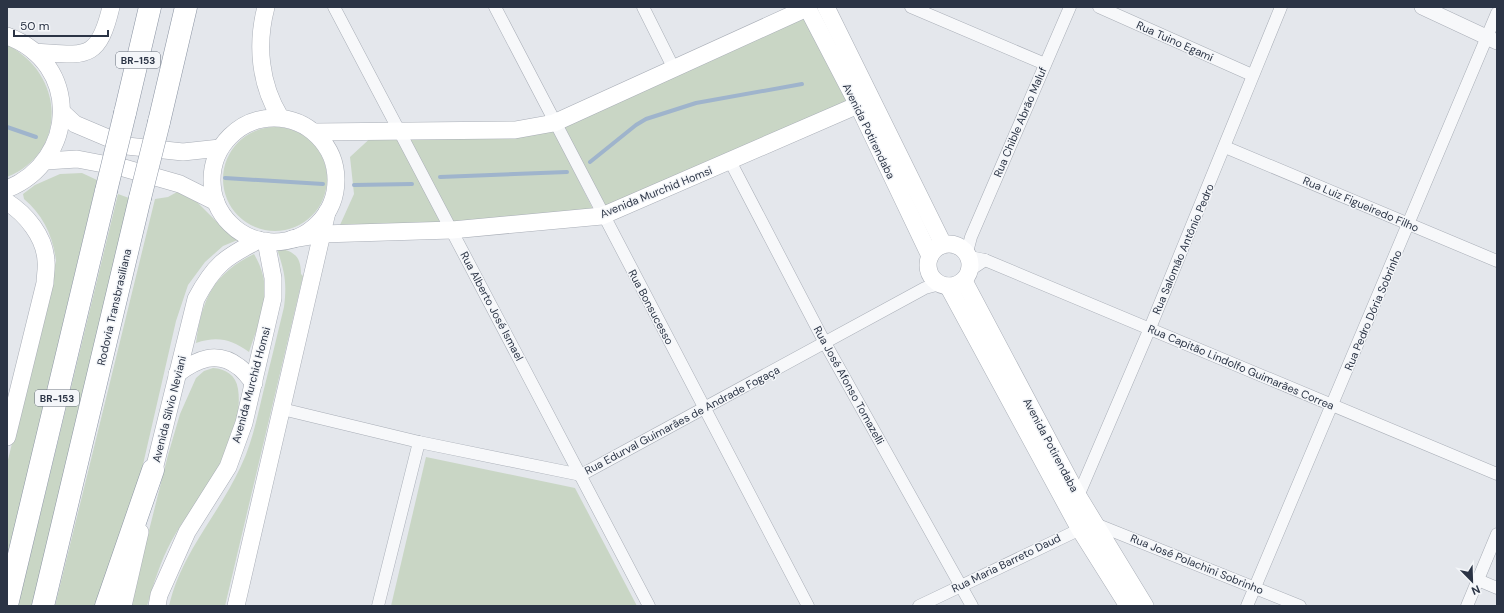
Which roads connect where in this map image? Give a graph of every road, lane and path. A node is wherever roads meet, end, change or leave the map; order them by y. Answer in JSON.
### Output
{"nodes":[{"id":1,"x":111,"y":7,"type":"edge"},
{"id":2,"x":150,"y":7,"type":"edge"},
{"id":3,"x":186,"y":7,"type":"edge"},
{"id":4,"x":198,"y":7,"type":"edge"},
{"id":5,"x":266,"y":7,"type":"edge"},
{"id":6,"x":334,"y":7,"type":"edge"},
{"id":7,"x":494,"y":7,"type":"edge"},
{"id":8,"x":643,"y":7,"type":"edge"},
{"id":9,"x":808,"y":7,"type":"edge"},
{"id":10,"x":826,"y":7,"type":"edge"},
{"id":11,"x":911,"y":7,"type":"edge"},
{"id":12,"x":1070,"y":7,"type":"edge"},
{"id":13,"x":1099,"y":7,"type":"edge"},
{"id":14,"x":1281,"y":7,"type":"edge"},
{"id":15,"x":1422,"y":7,"type":"edge"},
{"id":16,"x":1497,"y":13,"type":"edge"},
{"id":17,"x":7,"y":36,"type":"edge"},
{"id":18,"x":178,"y":39,"type":"junction"},
{"id":19,"x":1492,"y":39,"type":"edge"},
{"id":20,"x":35,"y":52,"type":"junction"},
{"id":21,"x":1045,"y":64,"type":"junction"},
{"id":22,"x":674,"y":69,"type":"junction"},
{"id":23,"x":1252,"y":75,"type":"junction"},
{"id":24,"x":858,"y":105,"type":"junction"},
{"id":25,"x":62,"y":112,"type":"junction"},
{"id":26,"x":280,"y":118,"type":"junction"},
{"id":27,"x":554,"y":123,"type":"junction"},
{"id":28,"x":401,"y":131,"type":"junction"},
{"id":29,"x":315,"y":132,"type":"junction"},
{"id":30,"x":1225,"y":147,"type":"junction"},
{"id":31,"x":220,"y":148,"type":"junction"},
{"id":32,"x":46,"y":161,"type":"junction"},
{"id":33,"x":730,"y":161,"type":"junction"},
{"id":34,"x":7,"y":189,"type":"edge"},
{"id":35,"x":7,"y":202,"type":"edge"},
{"id":36,"x":216,"y":202,"type":"junction"},
{"id":37,"x":327,"y":212,"type":"junction"},
{"id":38,"x":602,"y":216,"type":"junction"},
{"id":39,"x":1409,"y":224,"type":"junction"},
{"id":40,"x":452,"y":230,"type":"junction"},
{"id":41,"x":322,"y":234,"type":"junction"},
{"id":42,"x":292,"y":239,"type":"junction"},
{"id":43,"x":263,"y":241,"type":"junction"},
{"id":44,"x":1497,"y":261,"type":"edge"},
{"id":45,"x":956,"y":265,"type":"junction"},
{"id":46,"x":1150,"y":328,"type":"junction"},
{"id":47,"x":825,"y":343,"type":"junction"},
{"id":48,"x":178,"y":374,"type":"junction"},
{"id":49,"x":254,"y":383,"type":"junction"},
{"id":50,"x":1332,"y":405,"type":"junction"},
{"id":51,"x":704,"y":408,"type":"junction"},
{"id":52,"x":282,"y":409,"type":"junction"},
{"id":53,"x":7,"y":437,"type":"edge"},
{"id":54,"x":419,"y":442,"type":"junction"},
{"id":55,"x":153,"y":470,"type":"junction"},
{"id":56,"x":1497,"y":474,"type":"edge"},
{"id":57,"x":580,"y":475,"type":"junction"},
{"id":58,"x":1078,"y":496,"type":"junction"},
{"id":59,"x":1070,"y":511,"type":"junction"},
{"id":60,"x":1086,"y":525,"type":"junction"},
{"id":61,"x":1497,"y":534,"type":"edge"},
{"id":62,"x":1478,"y":580,"type":"junction"},
{"id":63,"x":960,"y":585,"type":"junction"},
{"id":64,"x":1255,"y":587,"type":"junction"},
{"id":65,"x":1497,"y":588,"type":"edge"},
{"id":66,"x":7,"y":605,"type":"edge"},
{"id":67,"x":42,"y":606,"type":"edge"},
{"id":68,"x":106,"y":606,"type":"edge"},
{"id":69,"x":123,"y":606,"type":"edge"},
{"id":70,"x":157,"y":606,"type":"edge"},
{"id":71,"x":236,"y":606,"type":"edge"},
{"id":72,"x":378,"y":606,"type":"edge"},
{"id":73,"x":649,"y":606,"type":"edge"},
{"id":74,"x":808,"y":606,"type":"edge"},
{"id":75,"x":920,"y":606,"type":"edge"},
{"id":76,"x":972,"y":606,"type":"edge"},
{"id":77,"x":1128,"y":606,"type":"edge"},
{"id":78,"x":1145,"y":606,"type":"edge"},
{"id":79,"x":1247,"y":606,"type":"edge"},
{"id":80,"x":1300,"y":606,"type":"edge"},
{"id":81,"x":1467,"y":606,"type":"edge"}],
"edges":[{"from":1,"to":20,"type":"main road"},
{"from":2,"to":66,"type":"highway","number":"BR-153","bridge":true},
{"from":3,"to":18,"type":"highway","name":"Rodovia Transbrasiliana","number":"BR-153"},
{"from":4,"to":18,"type":"highway"},
{"from":5,"to":26,"type":"main road"},
{"from":6,"to":28,"type":"street","name":"Rua Alberto José Ismael"},
{"from":7,"to":27,"type":"street","name":"Rua Bonsucesso"},
{"from":8,"to":22,"type":"street"},
{"from":9,"to":22,"type":"main road"},
{"from":9,"to":24,"type":"main road","name":"Avenida Potirendaba"},
{"from":10,"to":45,"type":"main road","name":"Avenida Potirendaba"},
{"from":11,"to":21,"type":"street"},
{"from":12,"to":21,"type":"street","name":"Rua Chible Abrão Maluf"},
{"from":13,"to":23,"type":"street","name":"Rua Tuino Egami"},
{"from":14,"to":23,"type":"street","name":"Rua Salomão Antônio Pedro"},
{"from":15,"to":19,"type":"street"},
{"from":16,"to":19,"type":"street","name":"Rua Pedro Dória Sobrinho"},
{"from":17,"to":20,"type":"main road"},
{"from":18,"to":67,"type":"highway","name":"Rodovia Transbrasiliana","number":"BR-153","bridge":true},
{"from":19,"to":39,"type":"street","name":"Rua Pedro Dória Sobrinho"},
{"from":20,"to":25,"type":"main road"},
{"from":21,"to":45,"type":"street","name":"Rua Chible Abrão Maluf"},
{"from":22,"to":27,"type":"main road"},
{"from":23,"to":30,"type":"street","name":"Rua Salomão Antônio Pedro"},
{"from":24,"to":33,"type":"main road","name":"Avenida Murchid Homsi"},
{"from":24,"to":45,"type":"main road","name":"Avenida Potirendaba"},
{"from":25,"to":31,"type":"main road"},
{"from":25,"to":32,"type":"main road"},
{"from":26,"to":29,"type":"main road"},
{"from":26,"to":31,"type":"main road"},
{"from":27,"to":28,"type":"main road"},
{"from":27,"to":38,"type":"street","name":"Rua Bonsucesso"},
{"from":28,"to":29,"type":"main road"},
{"from":28,"to":40,"type":"street","name":"Rua Alberto José Ismael"},
{"from":29,"to":37,"type":"main road"},
{"from":30,"to":39,"type":"street","name":"Rua Luiz Figueiredo Filho"},
{"from":30,"to":46,"type":"street","name":"Rua Salomão Antônio Pedro"},
{"from":31,"to":36,"type":"main road"},
{"from":32,"to":34,"type":"main road"},
{"from":32,"to":36,"type":"main road"},
{"from":33,"to":38,"type":"main road","name":"Avenida Murchid Homsi"},
{"from":33,"to":47,"type":"street","name":"Rua José Afonso Tomazelli"},
{"from":35,"to":53,"type":"main road"},
{"from":36,"to":43,"type":"main road"},
{"from":37,"to":41,"type":"main road"},
{"from":37,"to":42,"type":"main road"},
{"from":38,"to":40,"type":"main road","name":"Avenida Murchid Homsi"},
{"from":38,"to":51,"type":"street","name":"Rua Bonsucesso"},
{"from":39,"to":44,"type":"street","name":"Rua Luiz Figueiredo Filho"},
{"from":39,"to":50,"type":"street","name":"Rua Pedro Dória Sobrinho"},
{"from":40,"to":41,"type":"main road","name":"Avenida Murchid Homsi"},
{"from":40,"to":57,"type":"street","name":"Rua Alberto José Ismael"},
{"from":41,"to":42,"type":"main road","name":"Avenida Murchid Homsi"},
{"from":41,"to":52,"type":"main road"},
{"from":42,"to":43,"type":"main road"},
{"from":43,"to":48,"type":"main road","name":"Avenida Sílvio Neviani"},
{"from":43,"to":49,"type":"main road","name":"Avenida Murchid Homsi"},
{"from":45,"to":46,"type":"street","name":"Rua Capitão Lindolfo Guimarães Correa"},
{"from":45,"to":47,"type":"street","name":"Rua Edurval Guimarães de Andrade Fogaça"},
{"from":45,"to":58,"type":"main road","name":"Avenida Potirendaba"},
{"from":45,"to":59,"type":"main road","name":"Avenida Potirendaba"},
{"from":46,"to":50,"type":"street","name":"Rua Capitão Lindolfo Guimarães Correa"},
{"from":46,"to":58,"type":"street","name":"Rua Salomão Antônio Pedro"},
{"from":47,"to":51,"type":"street","name":"Rua Edurval Guimarães de Andrade Fogaça"},
{"from":47,"to":63,"type":"street","name":"Rua José Afonso Tomazelli"},
{"from":48,"to":49,"type":"main road"},
{"from":48,"to":55,"type":"main road","name":"Avenida Sílvio Neviani"},
{"from":49,"to":70,"type":"main road","name":"Avenida Murchid Homsi"},
{"from":50,"to":56,"type":"street","name":"Rua Capitão Lindolfo Guimarães Correa"},
{"from":50,"to":64,"type":"street","name":"Rua Pedro Dória Sobrinho"},
{"from":51,"to":57,"type":"street","name":"Rua Edurval Guimarães de Andrade Fogaça"},
{"from":51,"to":74,"type":"street","name":"Rua Bonsucesso"},
{"from":52,"to":54,"type":"street","name":"Rua Edurval Guimarães de Andrade Fogaça"},
{"from":52,"to":71,"type":"main road"},
{"from":54,"to":57,"type":"street","name":"Rua Edurval Guimarães de Andrade Fogaça"},
{"from":54,"to":72,"type":"street"},
{"from":55,"to":68,"type":"highway"},
{"from":55,"to":69,"type":"main road","name":"Avenida Sílvio Neviani"},
{"from":57,"to":73,"type":"street","name":"Rua Alberto José Ismael"},
{"from":58,"to":59,"type":"street","name":"Rua Salomão Antônio Pedro"},
{"from":58,"to":60,"type":"main road","name":"Avenida Potirendaba"},
{"from":59,"to":60,"type":"main road","name":"Avenida Potirendaba"},
{"from":60,"to":63,"type":"street","name":"Rua Maria Barreto Daud"},
{"from":60,"to":64,"type":"street","name":"Rua José Polachini Sobrinho"},
{"from":60,"to":77,"type":"main road","name":"Avenida Potirendaba"},
{"from":60,"to":78,"type":"main road","name":"Avenida Potirendaba"},
{"from":61,"to":62,"type":"street"},
{"from":62,"to":65,"type":"street"},
{"from":62,"to":81,"type":"street"},
{"from":63,"to":75,"type":"street","name":"Rua Maria Barreto Daud"},
{"from":63,"to":76,"type":"street","name":"Rua José Afonso Tomazelli"},
{"from":64,"to":79,"type":"street","name":"Rua Pedro Dória Sobrinho"},
{"from":64,"to":80,"type":"street","name":"Rua José Polachini Sobrinho"}]}
